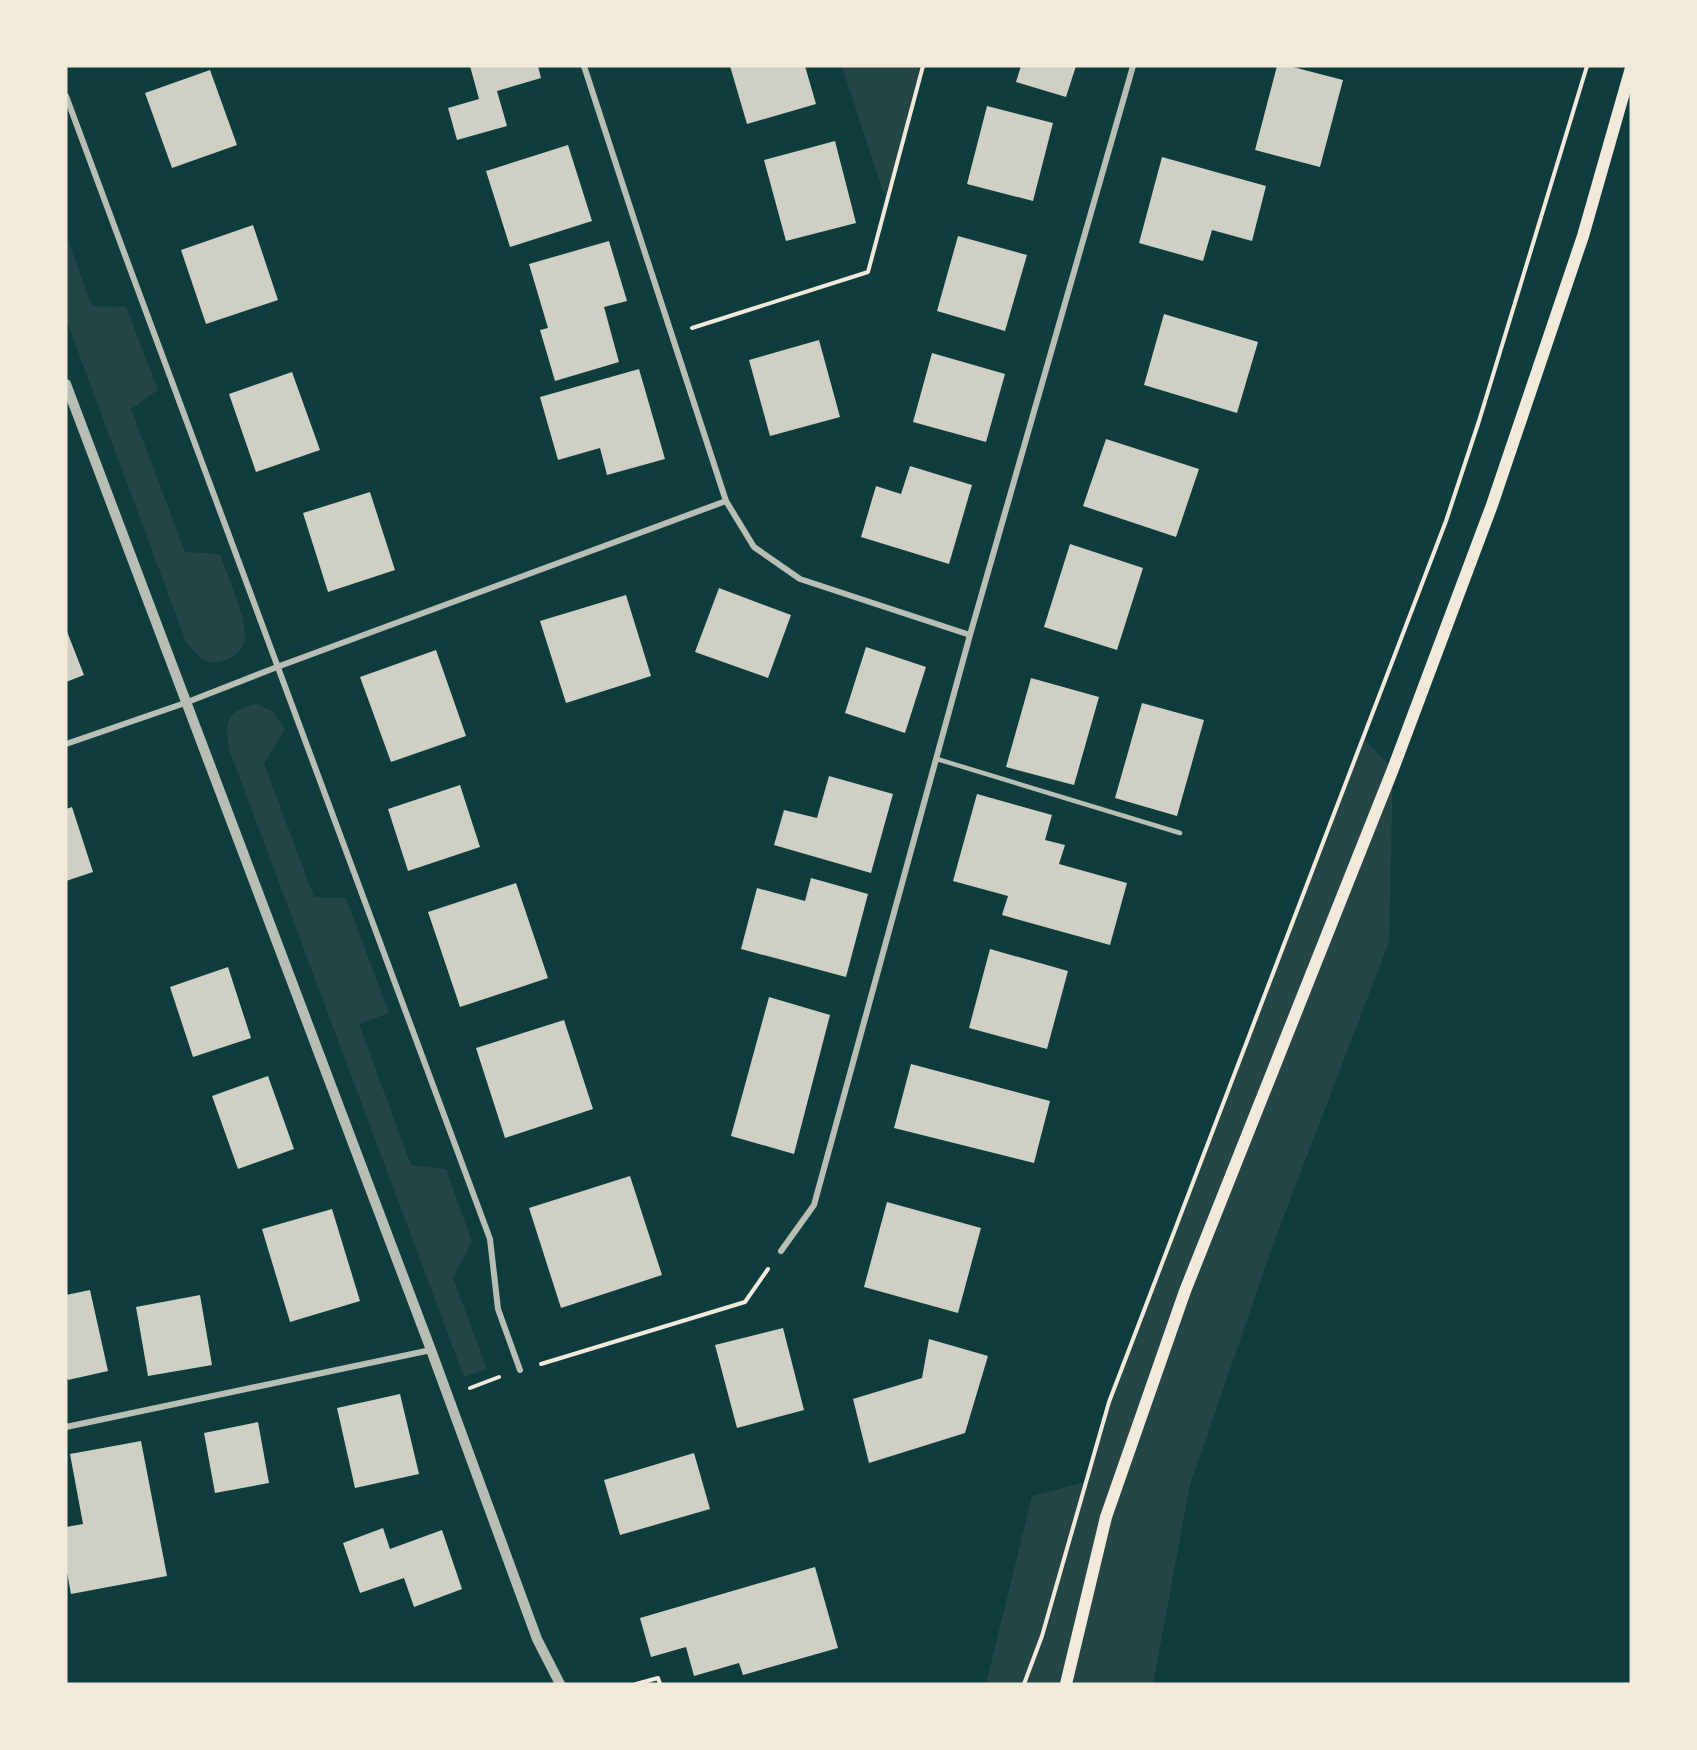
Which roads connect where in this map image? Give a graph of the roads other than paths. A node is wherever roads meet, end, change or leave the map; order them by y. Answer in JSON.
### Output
{"nodes":[{"id":1,"x":584,"y":66,"type":"edge"},
{"id":2,"x":1133,"y":66,"type":"edge"},
{"id":3,"x":1631,"y":68,"type":"edge"},
{"id":4,"x":66,"y":96,"type":"edge"},
{"id":5,"x":66,"y":384,"type":"edge"},
{"id":6,"x":726,"y":501,"type":"junction"},
{"id":7,"x":970,"y":635,"type":"junction"},
{"id":8,"x":277,"y":667,"type":"junction"},
{"id":9,"x":185,"y":703,"type":"junction"},
{"id":10,"x":66,"y":744,"type":"edge"},
{"id":11,"x":937,"y":759,"type":"junction"},
{"id":12,"x":1180,"y":833,"type":"dead end"},
{"id":13,"x":780,"y":1251,"type":"road end"},
{"id":14,"x":431,"y":1350,"type":"junction"},
{"id":15,"x":520,"y":1370,"type":"road end"},
{"id":16,"x":66,"y":1426,"type":"edge"},
{"id":17,"x":560,"y":1684,"type":"edge"},
{"id":18,"x":1066,"y":1684,"type":"edge"}],
"edges":[{"from":1,"to":6,"type":"street"},
{"from":2,"to":7,"type":"street"},
{"from":3,"to":18,"type":"main road"},
{"from":4,"to":8,"type":"street"},
{"from":5,"to":9,"type":"street"},
{"from":6,"to":7,"type":"street"},
{"from":6,"to":8,"type":"street"},
{"from":7,"to":11,"type":"street"},
{"from":8,"to":9,"type":"street"},
{"from":8,"to":15,"type":"street"},
{"from":9,"to":10,"type":"street"},
{"from":9,"to":14,"type":"street"},
{"from":11,"to":12,"type":"lane"},
{"from":11,"to":13,"type":"street"},
{"from":14,"to":16,"type":"street"},
{"from":14,"to":17,"type":"street"}]}
